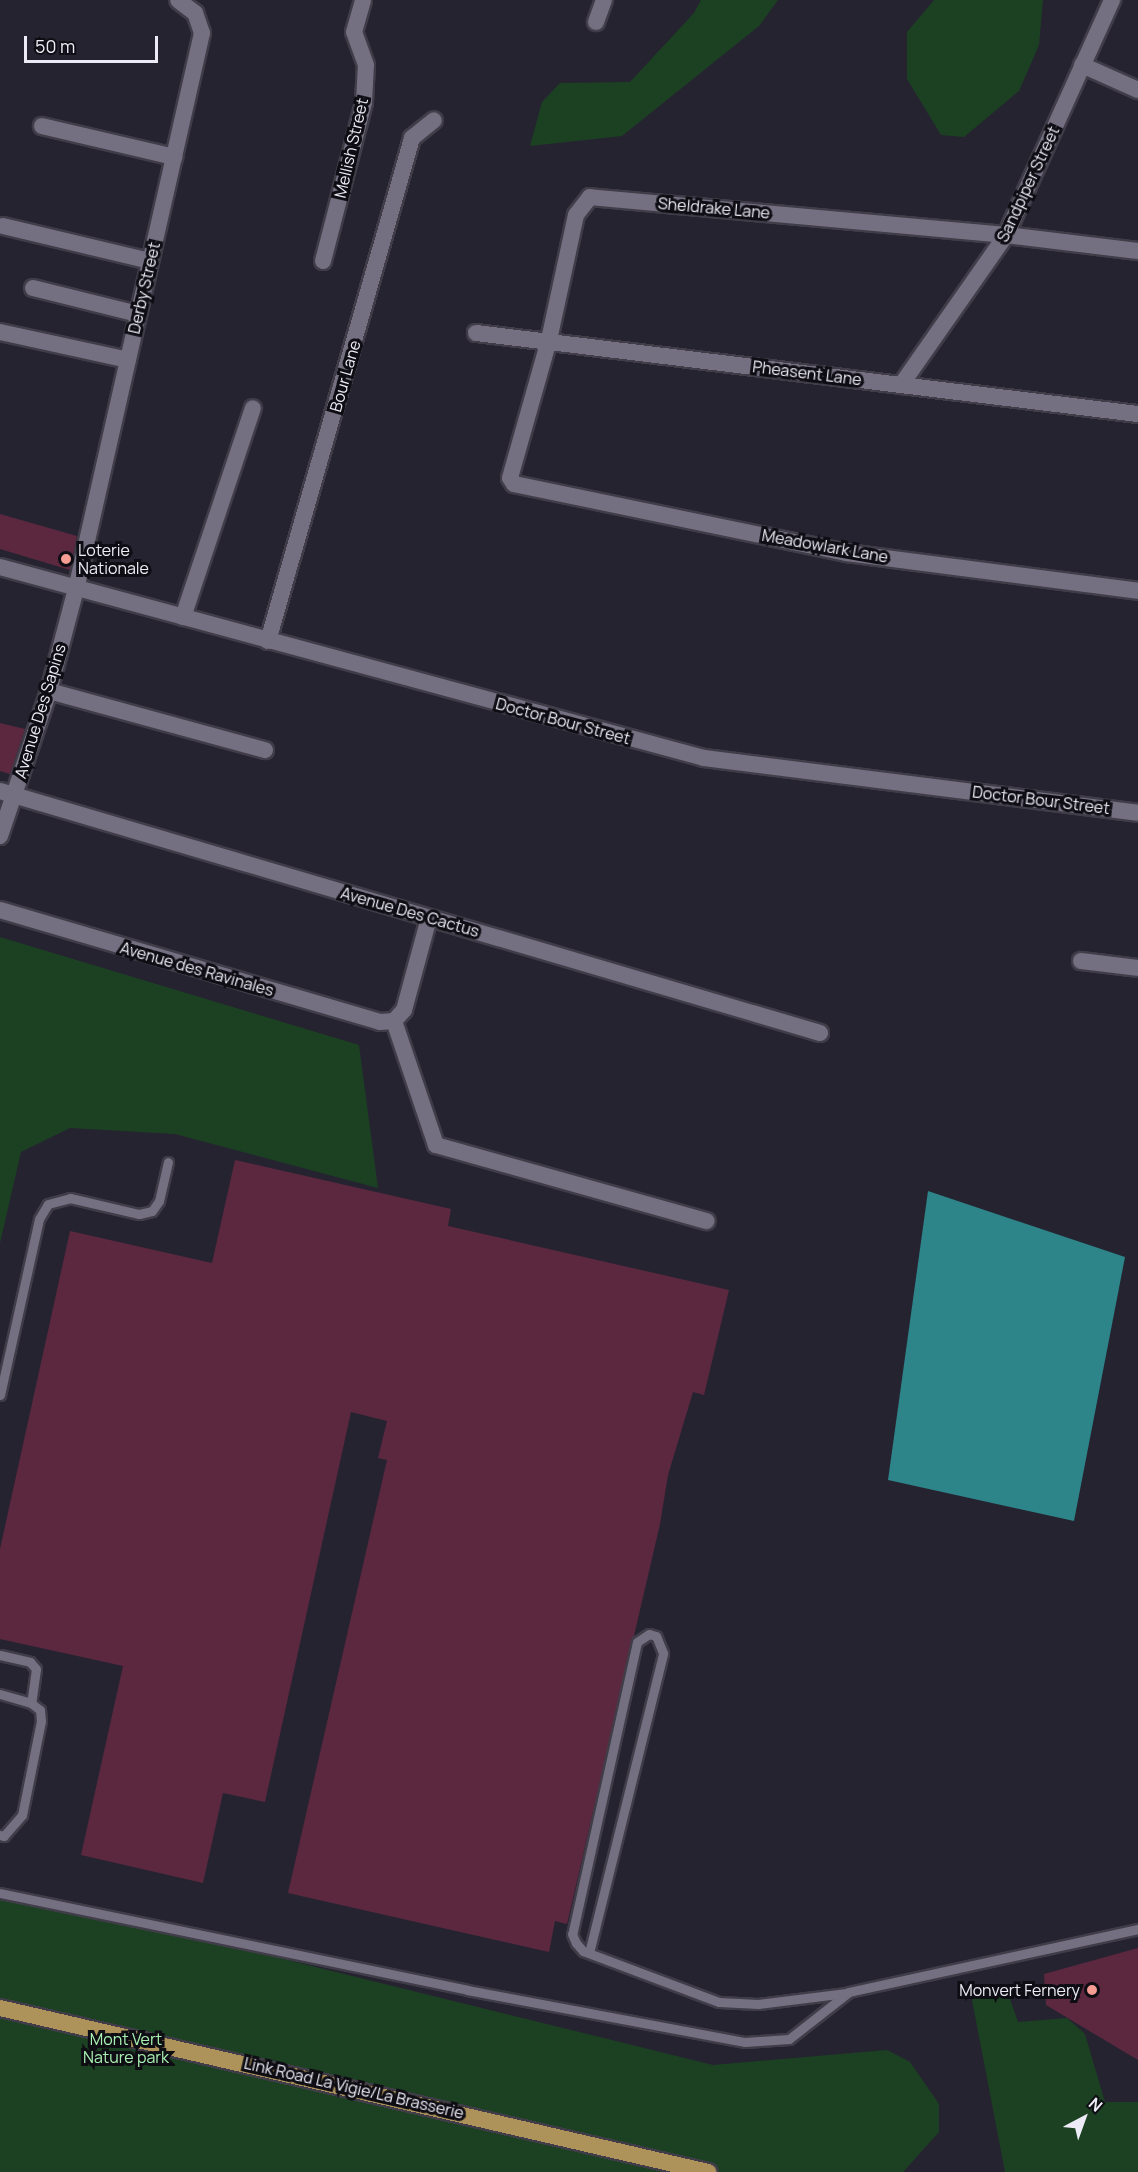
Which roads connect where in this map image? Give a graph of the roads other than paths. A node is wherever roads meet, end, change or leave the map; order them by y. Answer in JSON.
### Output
{"nodes":[{"id":1,"x":178,"y":0,"type":"edge"},
{"id":2,"x":363,"y":0,"type":"edge"},
{"id":3,"x":604,"y":0,"type":"edge"},
{"id":4,"x":1112,"y":0,"type":"edge"},
{"id":5,"x":596,"y":22,"type":"dead end"},
{"id":6,"x":1082,"y":65,"type":"junction"},
{"id":7,"x":1138,"y":90,"type":"edge"},
{"id":8,"x":434,"y":120,"type":"dead end"},
{"id":9,"x":42,"y":126,"type":"dead end"},
{"id":10,"x":174,"y":157,"type":"junction"},
{"id":11,"x":3,"y":226,"type":"dead end"},
{"id":12,"x":1006,"y":235,"type":"junction"},
{"id":13,"x":1138,"y":251,"type":"edge"},
{"id":14,"x":150,"y":261,"type":"junction"},
{"id":15,"x":323,"y":261,"type":"dead end"},
{"id":16,"x":33,"y":288,"type":"dead end"},
{"id":17,"x":138,"y":314,"type":"junction"},
{"id":18,"x":0,"y":332,"type":"edge"},
{"id":19,"x":476,"y":333,"type":"dead end"},
{"id":20,"x":549,"y":340,"type":"junction"},
{"id":21,"x":128,"y":360,"type":"junction"},
{"id":22,"x":901,"y":385,"type":"junction"},
{"id":23,"x":253,"y":408,"type":"dead end"},
{"id":24,"x":1138,"y":414,"type":"edge"},
{"id":25,"x":514,"y":484,"type":"joint"},
{"id":26,"x":0,"y":567,"type":"edge"},
{"id":27,"x":77,"y":585,"type":"junction"},
{"id":28,"x":1138,"y":591,"type":"edge"},
{"id":29,"x":183,"y":617,"type":"junction"},
{"id":30,"x":268,"y":641,"type":"junction"},
{"id":31,"x":49,"y":691,"type":"junction"},
{"id":32,"x":265,"y":750,"type":"dead end"},
{"id":33,"x":7,"y":793,"type":"edge"},
{"id":34,"x":1138,"y":813,"type":"edge"},
{"id":35,"x":0,"y":836,"type":"edge"},
{"id":36,"x":0,"y":910,"type":"edge"},
{"id":37,"x":429,"y":918,"type":"junction"},
{"id":38,"x":1080,"y":961,"type":"dead end"},
{"id":39,"x":1138,"y":968,"type":"edge"},
{"id":40,"x":394,"y":1021,"type":"junction"},
{"id":41,"x":820,"y":1034,"type":"dead end"},
{"id":42,"x":168,"y":1162,"type":"dead end"},
{"id":43,"x":707,"y":1221,"type":"dead end"},
{"id":44,"x":0,"y":1395,"type":"edge"},
{"id":45,"x":0,"y":1655,"type":"edge"},
{"id":46,"x":0,"y":1694,"type":"edge"},
{"id":47,"x":32,"y":1703,"type":"junction"},
{"id":48,"x":605,"y":1792,"type":"junction"},
{"id":49,"x":626,"y":1797,"type":"junction"},
{"id":50,"x":0,"y":1835,"type":"edge"},
{"id":51,"x":0,"y":1893,"type":"edge"},
{"id":52,"x":1138,"y":1929,"type":"edge"},
{"id":53,"x":589,"y":1953,"type":"junction"},
{"id":54,"x":849,"y":1992,"type":"junction"},
{"id":55,"x":0,"y":2008,"type":"edge"},
{"id":56,"x":708,"y":2172,"type":"edge"}],
"edges":[{"from":1,"to":10,"type":"street","name":"Derby Street"},
{"from":2,"to":15,"type":"street","name":"Mellish Street"},
{"from":3,"to":5,"type":"street"},
{"from":4,"to":6,"type":"street","name":"Sandpiper Street"},
{"from":6,"to":7,"type":"street"},
{"from":6,"to":12,"type":"street","name":"Sandpiper Street"},
{"from":8,"to":30,"type":"street","name":"Bour Lane"},
{"from":9,"to":10,"type":"street"},
{"from":10,"to":14,"type":"street","name":"Derby Street"},
{"from":11,"to":14,"type":"street"},
{"from":12,"to":13,"type":"street","name":"Sheldrake Lane"},
{"from":12,"to":20,"type":"street","name":"Sheldrake Lane"},
{"from":12,"to":22,"type":"street","name":"Sandpiper Street"},
{"from":14,"to":17,"type":"street","name":"Derby Street"},
{"from":16,"to":17,"type":"street"},
{"from":17,"to":21,"type":"street","name":"Derby Street"},
{"from":18,"to":21,"type":"street"},
{"from":19,"to":20,"type":"street","name":"Pheasent Lane"},
{"from":20,"to":22,"type":"street","name":"Pheasent Lane"},
{"from":20,"to":25,"type":"street","name":"Sheldrake Lane"},
{"from":21,"to":27,"type":"street","name":"Derby Street"},
{"from":22,"to":24,"type":"street","name":"Pheasent Lane"},
{"from":23,"to":29,"type":"street"},
{"from":25,"to":28,"type":"street","name":"Meadowlark Lane"},
{"from":26,"to":27,"type":"street","name":"Doctor Bour Street"},
{"from":27,"to":29,"type":"street","name":"Doctor Bour Street"},
{"from":27,"to":31,"type":"street","name":"Avenue Des Sapins"},
{"from":29,"to":30,"type":"street","name":"Doctor Bour Street"},
{"from":30,"to":34,"type":"street","name":"Doctor Bour Street"},
{"from":31,"to":32,"type":"street"},
{"from":31,"to":33,"type":"street","name":"Avenue Des Sapins"},
{"from":33,"to":35,"type":"street","name":"Avenue Des Sapins"},
{"from":33,"to":37,"type":"street","name":"Avenue Des Cactus"},
{"from":36,"to":40,"type":"street","name":"Avenue des Ravinales"},
{"from":37,"to":40,"type":"street"},
{"from":37,"to":41,"type":"street","name":"Avenue Des Cactus"},
{"from":38,"to":39,"type":"street"},
{"from":40,"to":43,"type":"street"},
{"from":42,"to":44,"type":"lane"},
{"from":45,"to":47,"type":"lane"},
{"from":46,"to":47,"type":"lane"},
{"from":47,"to":50,"type":"lane"},
{"from":48,"to":49,"type":"lane"},
{"from":48,"to":49,"type":"lane"},
{"from":48,"to":53,"type":"lane"},
{"from":49,"to":53,"type":"lane"},
{"from":51,"to":54,"type":"lane"},
{"from":52,"to":54,"type":"lane"},
{"from":53,"to":54,"type":"lane"},
{"from":55,"to":56,"type":"main road","name":"Link Road La Vigie/La Brasserie"}]}
